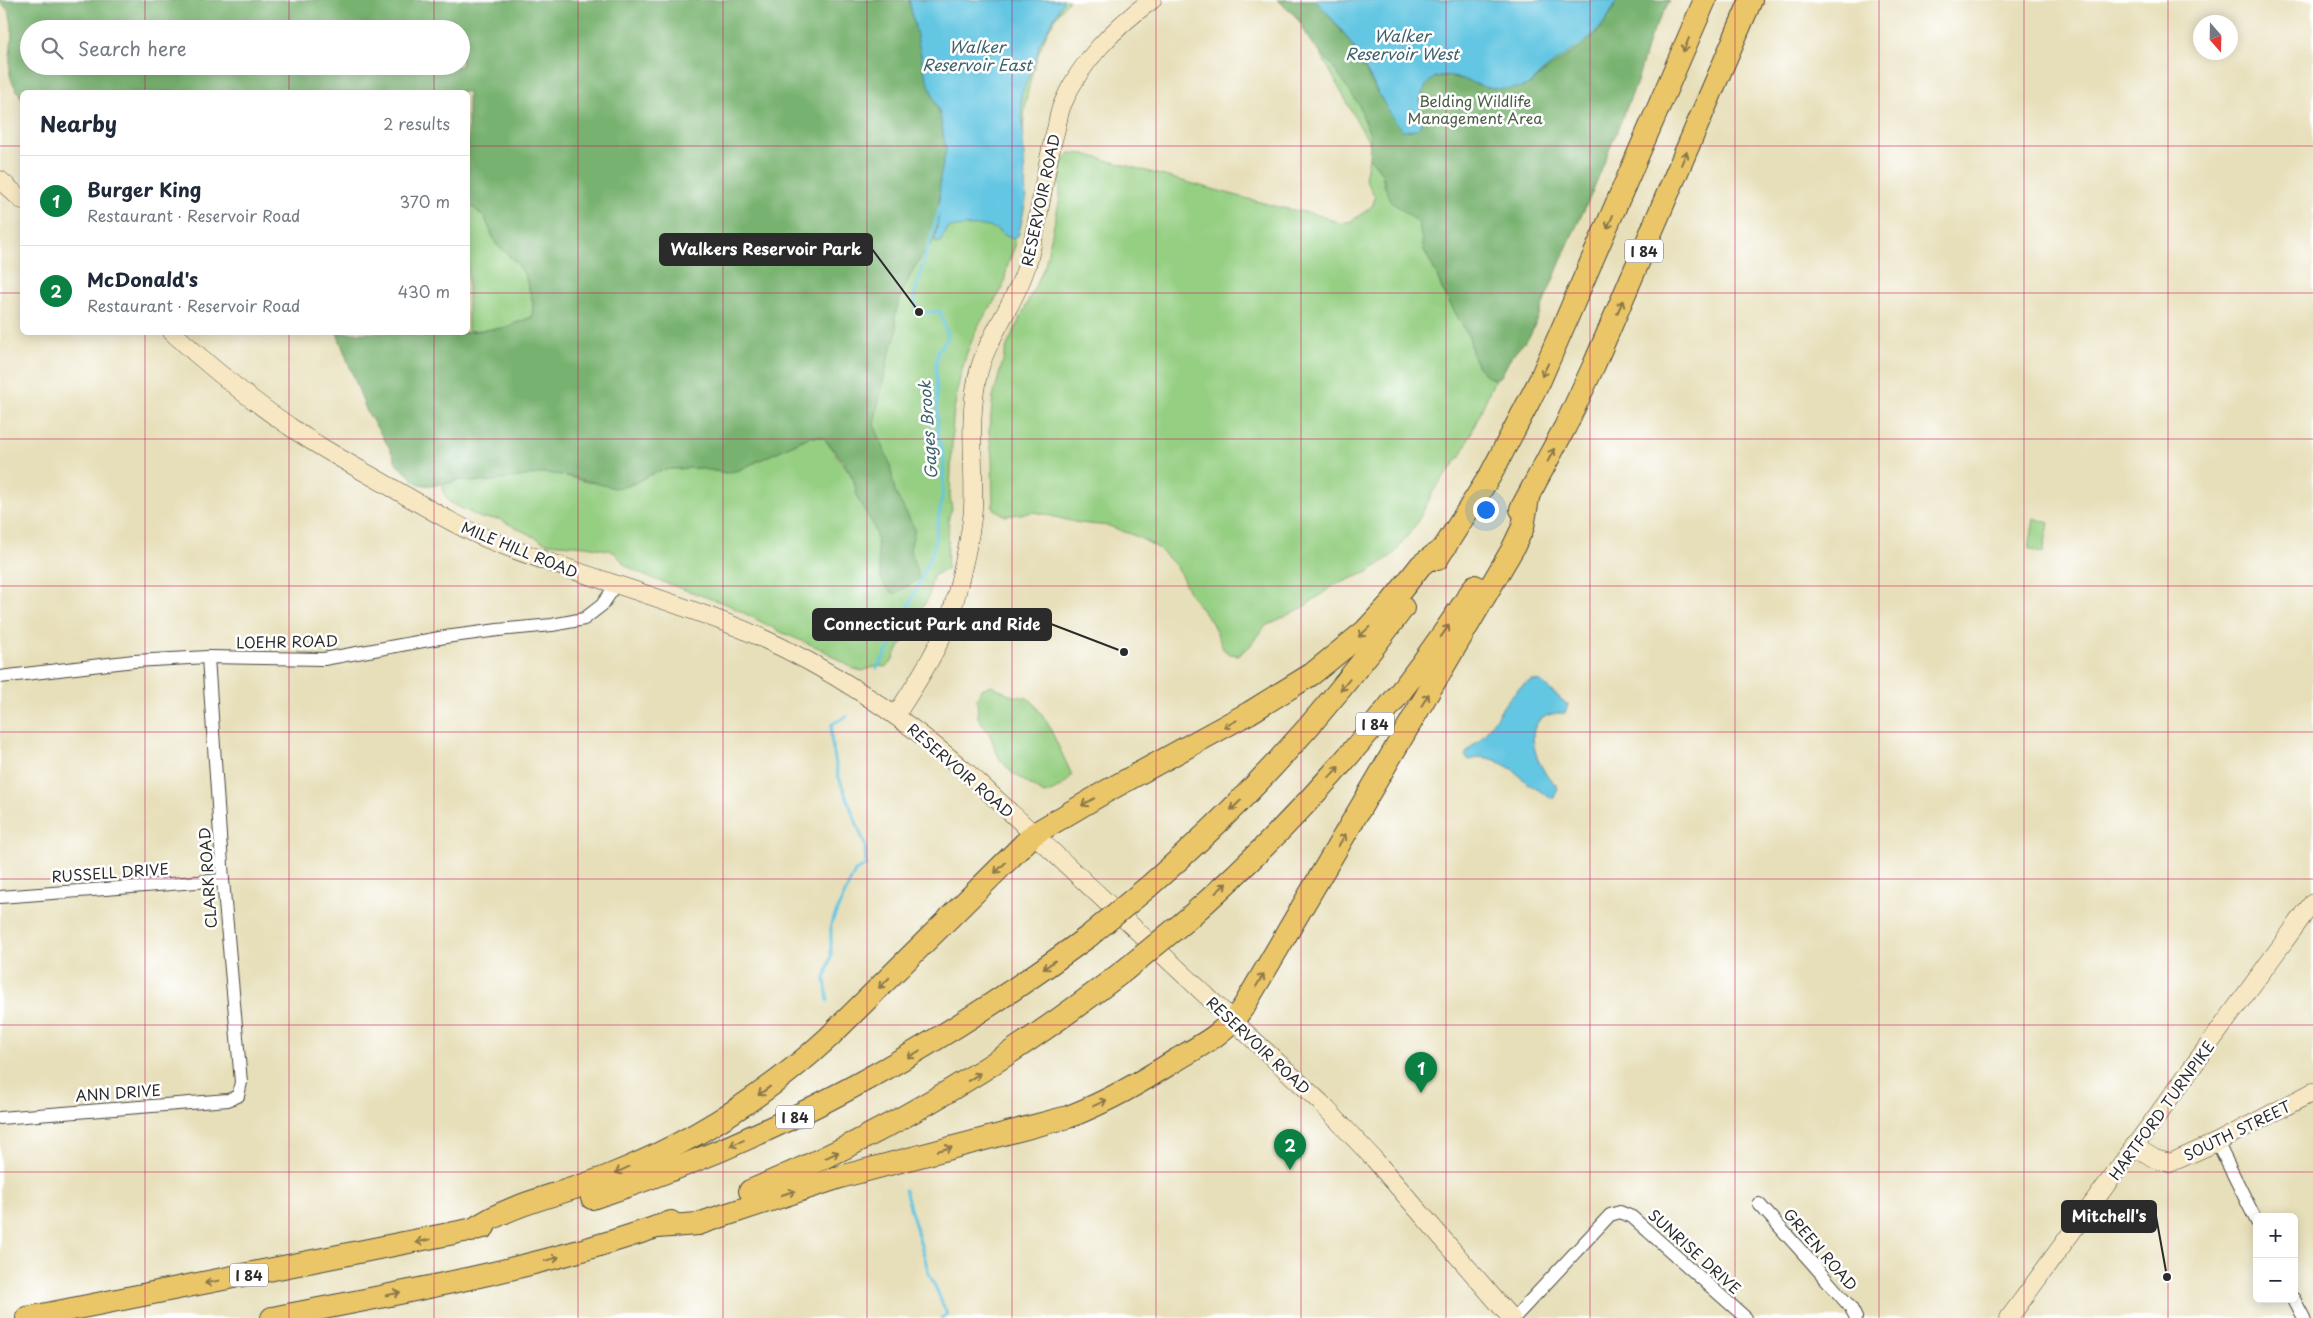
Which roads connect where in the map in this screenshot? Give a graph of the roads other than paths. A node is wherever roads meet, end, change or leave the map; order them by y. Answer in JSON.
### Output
{"nodes":[{"id":1,"x":1152,"y":0,"type":"edge"},
{"id":2,"x":1705,"y":0,"type":"edge"},
{"id":3,"x":1751,"y":0,"type":"edge"},
{"id":4,"x":0,"y":180,"type":"edge"},
{"id":5,"x":20,"y":198,"type":"edge"},
{"id":6,"x":175,"y":335,"type":"edge"},
{"id":7,"x":1528,"y":498,"type":"junction"},
{"id":8,"x":1446,"y":547,"type":"junction"},
{"id":9,"x":616,"y":585,"type":"junction"},
{"id":10,"x":208,"y":657,"type":"junction"},
{"id":11,"x":0,"y":677,"type":"edge"},
{"id":12,"x":896,"y":715,"type":"junction"},
{"id":13,"x":1034,"y":834,"type":"junction"},
{"id":14,"x":223,"y":880,"type":"junction"},
{"id":15,"x":0,"y":897,"type":"edge"},
{"id":16,"x":2313,"y":902,"type":"edge"},
{"id":17,"x":1233,"y":1021,"type":"junction"},
{"id":18,"x":2313,"y":1092,"type":"edge"},
{"id":19,"x":238,"y":1096,"type":"joint"},
{"id":20,"x":0,"y":1118,"type":"edge"},
{"id":21,"x":2217,"y":1142,"type":"junction"},
{"id":22,"x":2134,"y":1146,"type":"junction"},
{"id":23,"x":1759,"y":1204,"type":"dead end"},
{"id":24,"x":2253,"y":1214,"type":"edge"},
{"id":25,"x":658,"y":1227,"type":"junction"},
{"id":26,"x":471,"y":1231,"type":"junction"},
{"id":27,"x":2296,"y":1303,"type":"edge"},
{"id":28,"x":27,"y":1318,"type":"edge"},
{"id":29,"x":272,"y":1318,"type":"edge"},
{"id":30,"x":1512,"y":1318,"type":"edge"},
{"id":31,"x":1746,"y":1318,"type":"edge"},
{"id":32,"x":1856,"y":1318,"type":"edge"},
{"id":33,"x":2010,"y":1318,"type":"edge"},
{"id":34,"x":2304,"y":1318,"type":"edge"}],
"edges":[{"from":1,"to":12,"type":"main road","name":"RESERVOIR ROAD"},
{"from":2,"to":8,"type":"highway","number":"I 84","one_way":true},
{"from":7,"to":3,"type":"highway","number":"I 84","one_way":true},
{"from":4,"to":5,"type":"main road"},
{"from":6,"to":9,"type":"main road","name":"MILE HILL ROAD"},
{"from":17,"to":7,"type":"highway","one_way":true},
{"from":25,"to":7,"type":"highway","number":"I 84","one_way":true,"bridge":true},
{"from":8,"to":13,"type":"highway","one_way":true},
{"from":8,"to":26,"type":"highway","number":"I 84","one_way":true,"bridge":true},
{"from":9,"to":10,"type":"street","name":"LOEHR ROAD"},
{"from":9,"to":12,"type":"main road","name":"MILE HILL ROAD"},
{"from":10,"to":11,"type":"street","name":"LOEHR ROAD"},
{"from":10,"to":14,"type":"street","name":"CLARK ROAD"},
{"from":12,"to":13,"type":"main road","name":"RESERVOIR ROAD"},
{"from":13,"to":17,"type":"main road","name":"RESERVOIR ROAD"},
{"from":13,"to":26,"type":"highway","one_way":true},
{"from":14,"to":15,"type":"street","name":"RUSSELL DRIVE"},
{"from":14,"to":19,"type":"street","name":"CLARK ROAD"},
{"from":16,"to":22,"type":"main road","name":"HARTFORD TURNPIKE"},
{"from":25,"to":17,"type":"highway","one_way":true},
{"from":17,"to":30,"type":"main road","name":"RESERVOIR ROAD"},
{"from":18,"to":21,"type":"main road","name":"SOUTH STREET"},
{"from":19,"to":20,"type":"street","name":"ANN DRIVE"},
{"from":21,"to":22,"type":"main road","name":"SOUTH STREET"},
{"from":21,"to":24,"type":"street"},
{"from":22,"to":33,"type":"main road","name":"HARTFORD TURNPIKE"},
{"from":23,"to":32,"type":"street","name":"GREEN ROAD"},
{"from":29,"to":25,"type":"highway","number":"I 84","one_way":true},
{"from":26,"to":28,"type":"highway","number":"I 84","one_way":true},
{"from":27,"to":34,"type":"street"},
{"from":30,"to":31,"type":"street","name":"SUNRISE DRIVE"}]}
